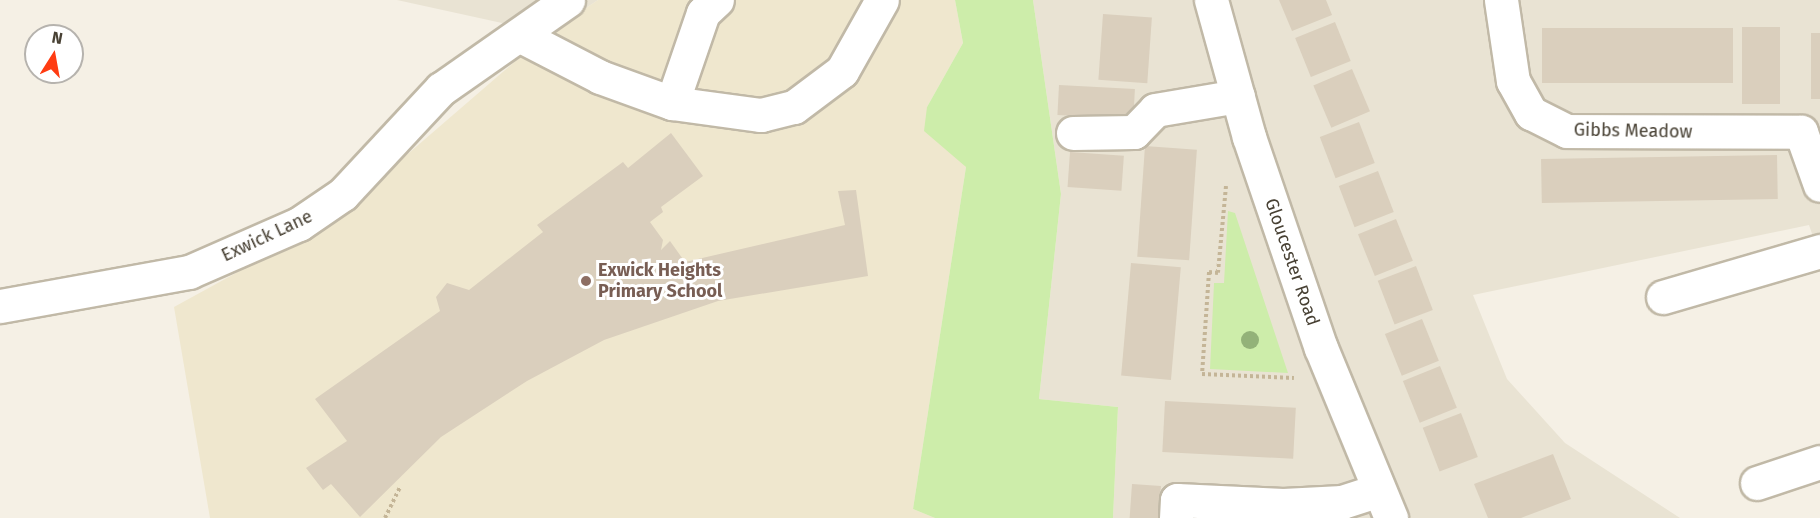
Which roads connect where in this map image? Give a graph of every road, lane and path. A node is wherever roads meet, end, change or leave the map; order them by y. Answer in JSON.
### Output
{"nodes":[{"id":1,"x":568,"y":0,"type":"edge"},
{"id":2,"x":717,"y":0,"type":"edge"},
{"id":3,"x":882,"y":0,"type":"edge"},
{"id":4,"x":1211,"y":0,"type":"edge"},
{"id":5,"x":1501,"y":0,"type":"edge"},
{"id":6,"x":521,"y":36,"type":"junction"},
{"id":7,"x":1238,"y":96,"type":"junction"},
{"id":8,"x":672,"y":103,"type":"junction"},
{"id":9,"x":1810,"y":132,"type":"edge"},
{"id":10,"x":1073,"y":133,"type":"dead end"},
{"id":11,"x":1249,"y":137,"type":"junction"},
{"id":12,"x":1820,"y":184,"type":"edge"},
{"id":13,"x":1820,"y":251,"type":"edge"},
{"id":14,"x":1662,"y":297,"type":"dead end"},
{"id":15,"x":0,"y":306,"type":"edge"},
{"id":16,"x":1332,"y":379,"type":"junction"},
{"id":17,"x":1820,"y":462,"type":"edge"},
{"id":18,"x":1757,"y":483,"type":"dead end"},
{"id":19,"x":400,"y":487,"type":"dead end"},
{"id":20,"x":1383,"y":504,"type":"edge"},
{"id":21,"x":385,"y":518,"type":"edge"},
{"id":22,"x":1176,"y":518,"type":"edge"}],
"edges":[{"from":1,"to":6,"type":"street","name":"Exwick Lane"},
{"from":2,"to":8,"type":"street"},
{"from":3,"to":8,"type":"street"},
{"from":4,"to":7,"type":"street","name":"Gloucester Road"},
{"from":5,"to":9,"type":"street","name":"Gibbs Meadow"},
{"from":6,"to":8,"type":"street"},
{"from":6,"to":15,"type":"street","name":"Exwick Lane"},
{"from":7,"to":10,"type":"street"},
{"from":7,"to":11,"type":"street","name":"Gloucester Road"},
{"from":9,"to":12,"type":"street","name":"Gibbs Meadow"},
{"from":11,"to":16,"type":"street","name":"Gloucester Road"},
{"from":11,"to":16,"type":"path"},
{"from":13,"to":14,"type":"street"},
{"from":16,"to":20,"type":"street","name":"Gloucester Road"},
{"from":17,"to":18,"type":"street"},
{"from":19,"to":21,"type":"path"},
{"from":20,"to":22,"type":"street"}]}
